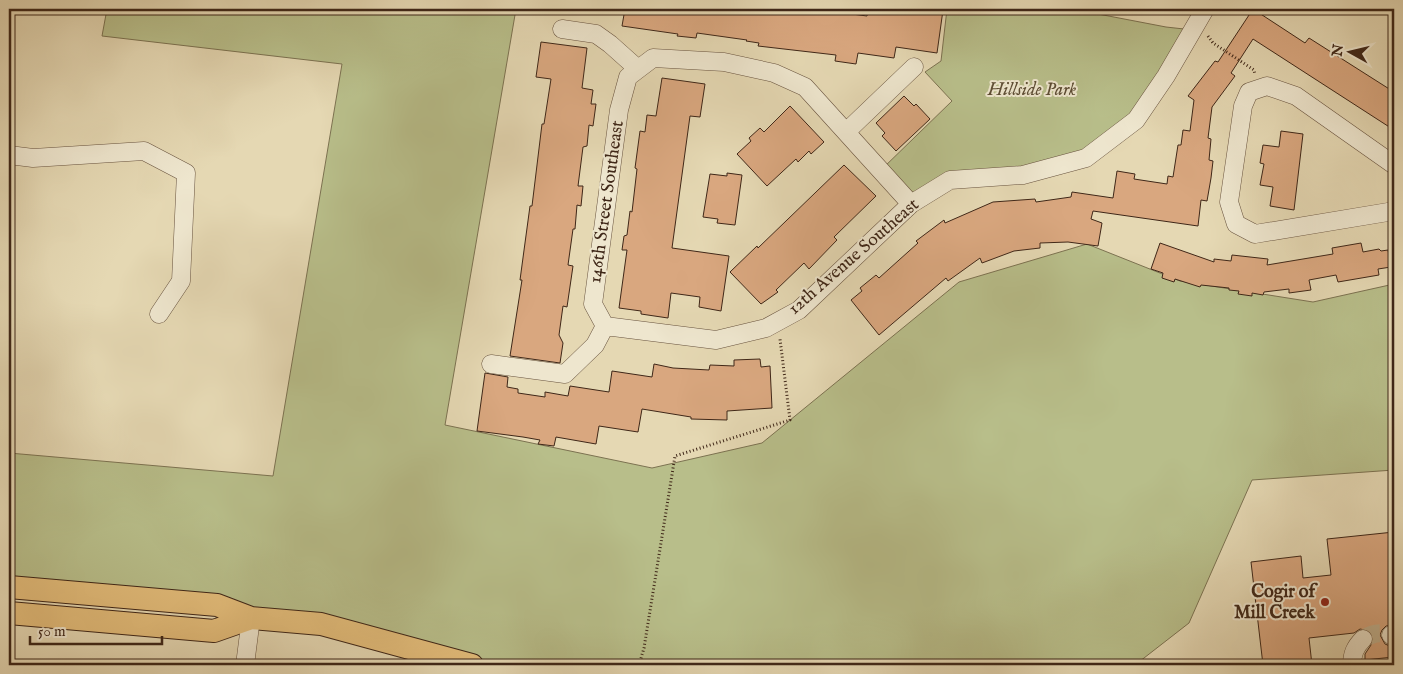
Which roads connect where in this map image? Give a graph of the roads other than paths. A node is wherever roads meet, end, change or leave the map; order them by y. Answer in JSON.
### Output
{"nodes":[{"id":1,"x":1204,"y":9,"type":"edge"},
{"id":2,"x":562,"y":30,"type":"dead end"},
{"id":3,"x":914,"y":67,"type":"dead end"},
{"id":4,"x":633,"y":73,"type":"junction"},
{"id":5,"x":846,"y":132,"type":"junction"},
{"id":6,"x":9,"y":155,"type":"edge"},
{"id":7,"x":1394,"y":165,"type":"edge"},
{"id":8,"x":911,"y":204,"type":"junction"},
{"id":9,"x":1394,"y":211,"type":"edge"},
{"id":10,"x":159,"y":314,"type":"dead end"},
{"id":11,"x":605,"y":326,"type":"junction"},
{"id":12,"x":492,"y":364,"type":"dead end"},
{"id":13,"x":9,"y":587,"type":"edge"},
{"id":14,"x":9,"y":613,"type":"edge"},
{"id":15,"x":251,"y":618,"type":"junction"},
{"id":16,"x":1363,"y":639,"type":"dead end"},
{"id":17,"x":245,"y":665,"type":"edge"},
{"id":18,"x":472,"y":665,"type":"edge"},
{"id":19,"x":1352,"y":665,"type":"edge"}],
"edges":[{"from":1,"to":8,"type":"street","name":"12th Avenue Southeast"},
{"from":2,"to":4,"type":"street"},
{"from":3,"to":5,"type":"street"},
{"from":4,"to":5,"type":"street"},
{"from":4,"to":11,"type":"street","name":"146th Street Southeast"},
{"from":5,"to":8,"type":"street"},
{"from":6,"to":10,"type":"street"},
{"from":7,"to":9,"type":"street"},
{"from":8,"to":11,"type":"street","name":"12th Avenue Southeast"},
{"from":11,"to":12,"type":"street"},
{"from":13,"to":15,"type":"main road"},
{"from":14,"to":15,"type":"main road"},
{"from":15,"to":17,"type":"street"},
{"from":15,"to":18,"type":"main road"},
{"from":16,"to":19,"type":"street"}]}
